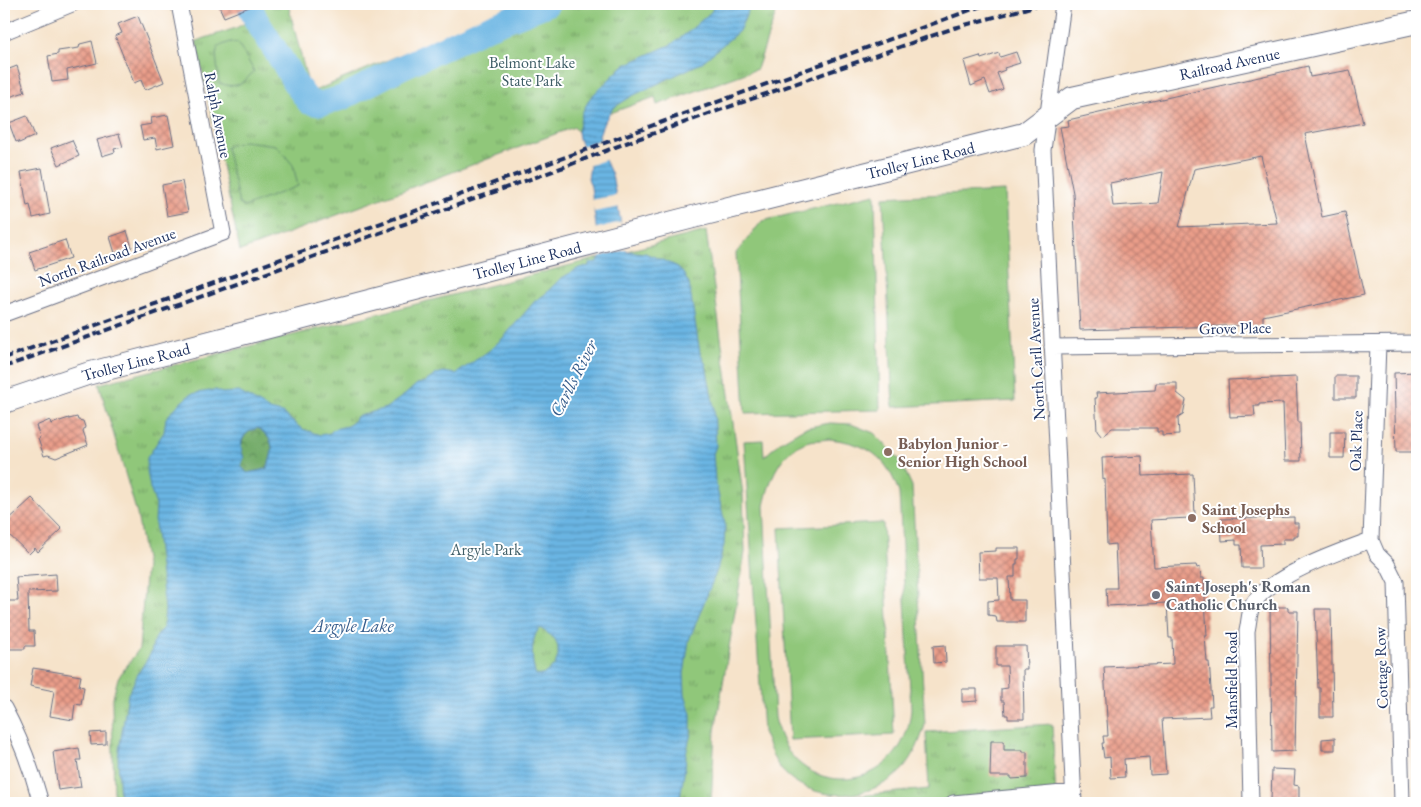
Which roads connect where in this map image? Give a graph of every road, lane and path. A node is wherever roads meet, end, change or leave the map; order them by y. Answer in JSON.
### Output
{"nodes":[{"id":1,"x":72,"y":4,"type":"edge"},
{"id":2,"x":179,"y":4,"type":"edge"},
{"id":3,"x":1063,"y":4,"type":"edge"},
{"id":4,"x":1417,"y":22,"type":"edge"},
{"id":5,"x":4,"y":32,"type":"edge"},
{"id":6,"x":1047,"y":116,"type":"junction"},
{"id":7,"x":223,"y":233,"type":"joint"},
{"id":8,"x":5,"y":309,"type":"edge"},
{"id":9,"x":1378,"y":344,"type":"junction"},
{"id":10,"x":1417,"y":344,"type":"edge"},
{"id":11,"x":1052,"y":347,"type":"junction"},
{"id":12,"x":4,"y":402,"type":"edge"},
{"id":13,"x":1371,"y":540,"type":"junction"},
{"id":14,"x":4,"y":708,"type":"edge"},
{"id":15,"x":1074,"y":798,"type":"edge"},
{"id":16,"x":40,"y":803,"type":"edge"},
{"id":17,"x":953,"y":803,"type":"edge"},
{"id":18,"x":1251,"y":803,"type":"edge"},
{"id":19,"x":1402,"y":803,"type":"edge"}],
"edges":[{"from":1,"to":5,"type":"street"},
{"from":2,"to":7,"type":"street","name":"Ralph Avenue"},
{"from":3,"to":6,"type":"street","name":"North Carll Avenue"},
{"from":4,"to":6,"type":"main road","name":"Railroad Avenue"},
{"from":6,"to":11,"type":"street","name":"North Carll Avenue"},
{"from":6,"to":12,"type":"main road","name":"Trolley Line Road"},
{"from":7,"to":8,"type":"street","name":"North Railroad Avenue"},
{"from":9,"to":10,"type":"street","name":"Grove Place"},
{"from":9,"to":11,"type":"street","name":"Grove Place"},
{"from":9,"to":13,"type":"street","name":"Oak Place"},
{"from":11,"to":15,"type":"street","name":"North Carll Avenue"},
{"from":13,"to":18,"type":"street","name":"Mansfield Road"},
{"from":13,"to":19,"type":"street","name":"Cottage Row"},
{"from":14,"to":16,"type":"street"},
{"from":15,"to":17,"type":"street"}]}
